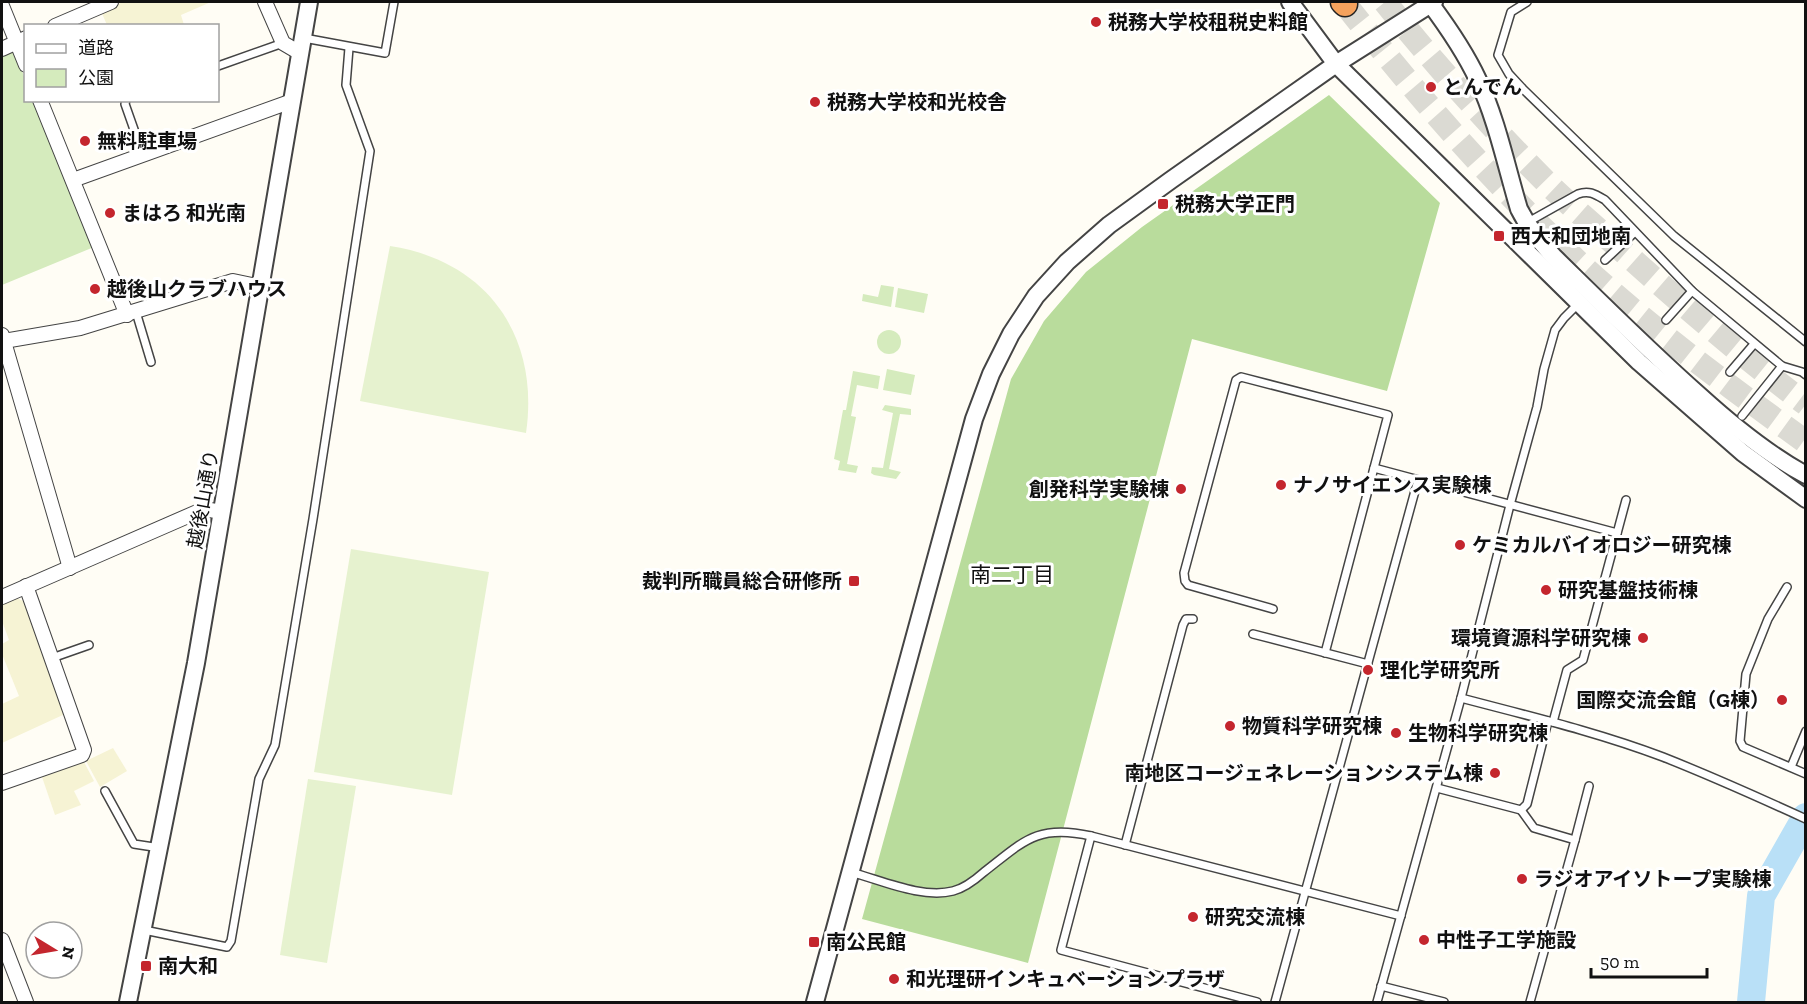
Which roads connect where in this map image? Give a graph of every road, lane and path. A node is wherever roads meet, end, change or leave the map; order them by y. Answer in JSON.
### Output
{"nodes":[{"id":1,"x":111,"y":2,"type":"edge"},
{"id":2,"x":265,"y":2,"type":"edge"},
{"id":3,"x":309,"y":2,"type":"edge"},
{"id":4,"x":394,"y":2,"type":"edge"},
{"id":5,"x":1290,"y":2,"type":"edge"},
{"id":6,"x":1431,"y":2,"type":"edge"},
{"id":7,"x":1527,"y":2,"type":"edge"},
{"id":8,"x":2,"y":6,"type":"edge"},
{"id":9,"x":60,"y":24,"type":"edge"},
{"id":10,"x":21,"y":40,"type":"edge"},
{"id":11,"x":283,"y":43,"type":"junction"},
{"id":12,"x":302,"y":45,"type":"junction"},
{"id":13,"x":349,"y":48,"type":"junction"},
{"id":14,"x":2,"y":49,"type":"edge"},
{"id":15,"x":24,"y":55,"type":"edge"},
{"id":16,"x":1336,"y":64,"type":"junction"},
{"id":17,"x":219,"y":66,"type":"edge"},
{"id":18,"x":292,"y":100,"type":"junction"},
{"id":19,"x":41,"y":102,"type":"edge"},
{"id":20,"x":126,"y":102,"type":"edge"},
{"id":21,"x":143,"y":155,"type":"junction"},
{"id":22,"x":73,"y":180,"type":"junction"},
{"id":23,"x":1526,"y":224,"type":"junction"},
{"id":24,"x":1635,"y":232,"type":"junction"},
{"id":25,"x":1605,"y":260,"type":"dead end"},
{"id":26,"x":261,"y":287,"type":"junction"},
{"id":27,"x":1692,"y":291,"type":"junction"},
{"id":28,"x":1579,"y":303,"type":"junction"},
{"id":29,"x":132,"y":313,"type":"junction"},
{"id":30,"x":1666,"y":320,"type":"dead end"},
{"id":31,"x":3,"y":338,"type":"edge"},
{"id":32,"x":1806,"y":342,"type":"edge"},
{"id":33,"x":1754,"y":344,"type":"junction"},
{"id":34,"x":151,"y":362,"type":"dead end"},
{"id":35,"x":1782,"y":366,"type":"junction"},
{"id":36,"x":1730,"y":372,"type":"dead end"},
{"id":37,"x":1806,"y":375,"type":"edge"},
{"id":38,"x":1742,"y":416,"type":"dead end"},
{"id":39,"x":1374,"y":468,"type":"junction"},
{"id":40,"x":1806,"y":475,"type":"edge"},
{"id":41,"x":1418,"y":480,"type":"junction"},
{"id":42,"x":1806,"y":499,"type":"edge"},
{"id":43,"x":1626,"y":500,"type":"dead end"},
{"id":44,"x":1509,"y":505,"type":"junction"},
{"id":45,"x":222,"y":512,"type":"junction"},
{"id":46,"x":1617,"y":533,"type":"junction"},
{"id":47,"x":70,"y":568,"type":"junction"},
{"id":48,"x":26,"y":586,"type":"junction"},
{"id":49,"x":1787,"y":587,"type":"dead end"},
{"id":50,"x":2,"y":597,"type":"edge"},
{"id":51,"x":1273,"y":609,"type":"dead end"},
{"id":52,"x":1193,"y":619,"type":"dead end"},
{"id":53,"x":1253,"y":634,"type":"dead end"},
{"id":54,"x":89,"y":645,"type":"dead end"},
{"id":55,"x":1325,"y":653,"type":"junction"},
{"id":56,"x":52,"y":658,"type":"junction"},
{"id":57,"x":1368,"y":664,"type":"junction"},
{"id":58,"x":1461,"y":698,"type":"junction"},
{"id":59,"x":1550,"y":722,"type":"junction"},
{"id":60,"x":1806,"y":731,"type":"edge"},
{"id":61,"x":1791,"y":767,"type":"junction"},
{"id":62,"x":1806,"y":774,"type":"edge"},
{"id":63,"x":2,"y":783,"type":"edge"},
{"id":64,"x":1588,"y":786,"type":"dead end"},
{"id":65,"x":1437,"y":788,"type":"junction"},
{"id":66,"x":105,"y":791,"type":"dead end"},
{"id":67,"x":1521,"y":810,"type":"junction"},
{"id":68,"x":1806,"y":819,"type":"edge"},
{"id":69,"x":1091,"y":836,"type":"junction"},
{"id":70,"x":1575,"y":840,"type":"junction"},
{"id":71,"x":1125,"y":845,"type":"junction"},
{"id":72,"x":160,"y":848,"type":"junction"},
{"id":73,"x":850,"y":872,"type":"junction"},
{"id":74,"x":1306,"y":892,"type":"junction"},
{"id":75,"x":1401,"y":916,"type":"junction"},
{"id":76,"x":142,"y":930,"type":"junction"},
{"id":77,"x":2,"y":940,"type":"edge"},
{"id":78,"x":1381,"y":986,"type":"junction"},
{"id":79,"x":26,"y":1002,"type":"edge"},
{"id":80,"x":128,"y":1002,"type":"edge"},
{"id":81,"x":815,"y":1002,"type":"edge"},
{"id":82,"x":1257,"y":1002,"type":"edge"},
{"id":83,"x":1275,"y":1002,"type":"edge"},
{"id":84,"x":1377,"y":1002,"type":"edge"},
{"id":85,"x":1444,"y":1002,"type":"edge"},
{"id":86,"x":1530,"y":1002,"type":"edge"}],
"edges":[{"from":1,"to":9,"type":"street"},
{"from":2,"to":11,"type":"street"},
{"from":3,"to":12,"type":"street","name":"越後山通り"},
{"from":4,"to":13,"type":"lane"},
{"from":5,"to":16,"type":"street"},
{"from":6,"to":16,"type":"street"},
{"from":6,"to":23,"type":"street"},
{"from":7,"to":32,"type":"lane"},
{"from":8,"to":10,"type":"street"},
{"from":10,"to":14,"type":"street"},
{"from":10,"to":15,"type":"street"},
{"from":11,"to":12,"type":"street"},
{"from":11,"to":17,"type":"lane"},
{"from":12,"to":13,"type":"lane"},
{"from":12,"to":18,"type":"street","name":"越後山通り"},
{"from":13,"to":76,"type":"lane"},
{"from":16,"to":28,"type":"street"},
{"from":16,"to":73,"type":"street"},
{"from":18,"to":21,"type":"street"},
{"from":18,"to":26,"type":"street","name":"越後山通り"},
{"from":19,"to":22,"type":"street"},
{"from":20,"to":21,"type":"lane"},
{"from":21,"to":22,"type":"street"},
{"from":22,"to":29,"type":"street"},
{"from":23,"to":24,"type":"lane"},
{"from":23,"to":40,"type":"street"},
{"from":24,"to":25,"type":"lane"},
{"from":24,"to":27,"type":"lane"},
{"from":26,"to":29,"type":"street"},
{"from":26,"to":45,"type":"street","name":"越後山通り"},
{"from":27,"to":30,"type":"lane"},
{"from":27,"to":33,"type":"lane"},
{"from":28,"to":42,"type":"street"},
{"from":28,"to":44,"type":"lane"},
{"from":29,"to":31,"type":"street"},
{"from":29,"to":34,"type":"lane"},
{"from":31,"to":47,"type":"street"},
{"from":33,"to":35,"type":"lane"},
{"from":33,"to":36,"type":"lane"},
{"from":35,"to":37,"type":"lane"},
{"from":35,"to":38,"type":"lane"},
{"from":39,"to":41,"type":"lane"},
{"from":39,"to":51,"type":"lane"},
{"from":39,"to":55,"type":"lane"},
{"from":41,"to":44,"type":"lane"},
{"from":41,"to":57,"type":"lane"},
{"from":43,"to":46,"type":"lane"},
{"from":44,"to":46,"type":"lane"},
{"from":44,"to":58,"type":"lane"},
{"from":45,"to":47,"type":"street"},
{"from":45,"to":72,"type":"street","name":"越後山通り"},
{"from":46,"to":59,"type":"lane"},
{"from":47,"to":48,"type":"street"},
{"from":48,"to":50,"type":"street"},
{"from":48,"to":56,"type":"street"},
{"from":49,"to":61,"type":"lane"},
{"from":52,"to":71,"type":"lane"},
{"from":53,"to":55,"type":"lane"},
{"from":54,"to":56,"type":"lane"},
{"from":55,"to":57,"type":"lane"},
{"from":56,"to":63,"type":"street"},
{"from":57,"to":74,"type":"lane"},
{"from":58,"to":59,"type":"lane"},
{"from":58,"to":65,"type":"lane"},
{"from":59,"to":67,"type":"lane"},
{"from":59,"to":68,"type":"lane"},
{"from":60,"to":61,"type":"lane"},
{"from":61,"to":62,"type":"lane"},
{"from":64,"to":70,"type":"lane"},
{"from":65,"to":67,"type":"lane"},
{"from":65,"to":75,"type":"lane"},
{"from":66,"to":72,"type":"lane"},
{"from":67,"to":70,"type":"lane"},
{"from":69,"to":71,"type":"lane"},
{"from":69,"to":73,"type":"lane"},
{"from":69,"to":82,"type":"lane"},
{"from":70,"to":86,"type":"lane"},
{"from":71,"to":74,"type":"lane"},
{"from":72,"to":76,"type":"street","name":"越後山通り"},
{"from":73,"to":81,"type":"street"},
{"from":74,"to":75,"type":"lane"},
{"from":74,"to":83,"type":"lane"},
{"from":75,"to":78,"type":"lane"},
{"from":76,"to":80,"type":"street","name":"越後山通り"},
{"from":77,"to":79,"type":"street"},
{"from":78,"to":84,"type":"lane"},
{"from":78,"to":85,"type":"lane"}]}
